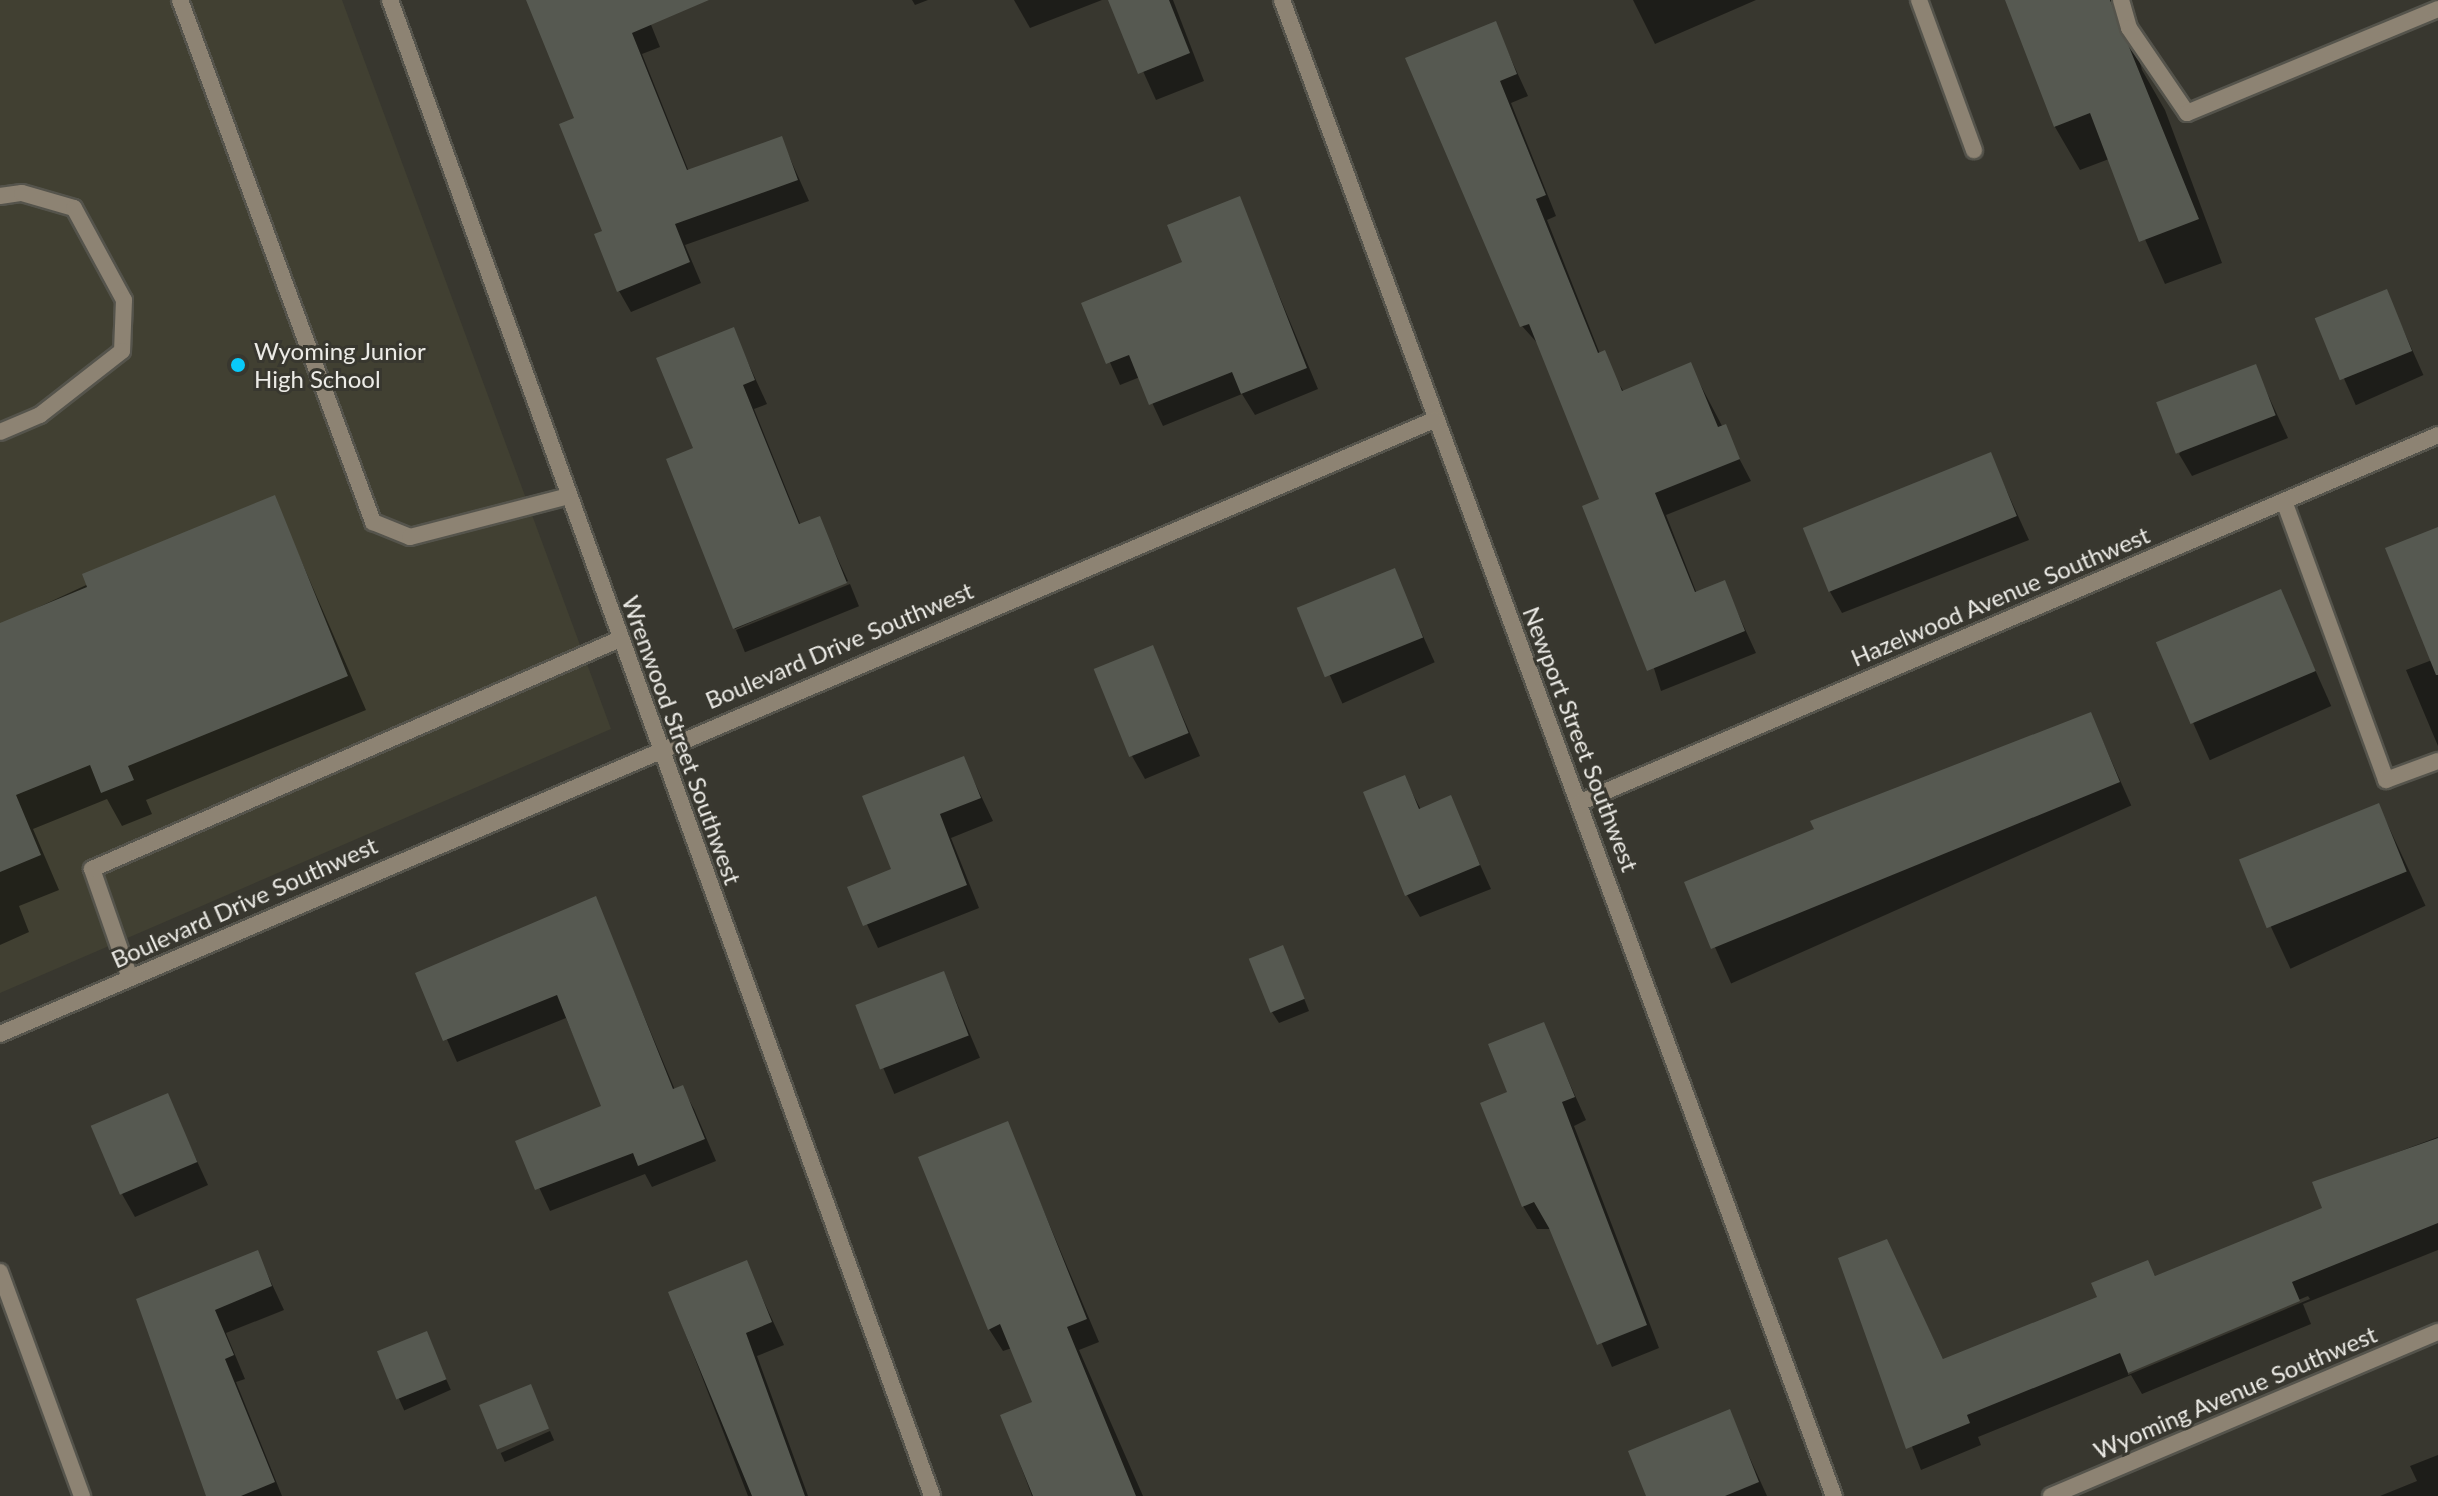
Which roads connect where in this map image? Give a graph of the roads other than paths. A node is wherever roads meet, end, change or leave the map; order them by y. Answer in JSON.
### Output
{"nodes":[{"id":1,"x":180,"y":0,"type":"edge"},
{"id":2,"x":390,"y":0,"type":"edge"},
{"id":3,"x":1919,"y":0,"type":"edge"},
{"id":4,"x":2121,"y":0,"type":"edge"},
{"id":5,"x":1285,"y":1,"type":"edge"},
{"id":6,"x":2438,"y":9,"type":"edge"},
{"id":7,"x":1974,"y":150,"type":"dead end"},
{"id":8,"x":0,"y":196,"type":"edge"},
{"id":9,"x":1434,"y":420,"type":"junction"},
{"id":10,"x":0,"y":432,"type":"edge"},
{"id":11,"x":2438,"y":435,"type":"edge"},
{"id":12,"x":568,"y":496,"type":"junction"},
{"id":13,"x":2284,"y":501,"type":"junction"},
{"id":14,"x":620,"y":639,"type":"junction"},
{"id":15,"x":659,"y":747,"type":"junction"},
{"id":16,"x":2438,"y":761,"type":"edge"},
{"id":17,"x":1581,"y":802,"type":"junction"},
{"id":18,"x":130,"y":978,"type":"junction"},
{"id":19,"x":0,"y":1034,"type":"edge"},
{"id":20,"x":0,"y":1272,"type":"edge"},
{"id":21,"x":2438,"y":1332,"type":"edge"},
{"id":22,"x":82,"y":1496,"type":"edge"},
{"id":23,"x":932,"y":1496,"type":"edge"},
{"id":24,"x":1834,"y":1496,"type":"edge"},
{"id":25,"x":2051,"y":1496,"type":"edge"}],
"edges":[{"from":1,"to":12,"type":"street"},
{"from":2,"to":12,"type":"street","name":"Wrenwood Street Southwest"},
{"from":3,"to":7,"type":"street"},
{"from":4,"to":6,"type":"street"},
{"from":5,"to":9,"type":"street","name":"Newport Street Southwest"},
{"from":8,"to":10,"type":"street"},
{"from":9,"to":15,"type":"street","name":"Boulevard Drive Southwest"},
{"from":9,"to":17,"type":"street","name":"Newport Street Southwest"},
{"from":11,"to":13,"type":"street","name":"Hazelwood Avenue Southwest"},
{"from":12,"to":14,"type":"street","name":"Wrenwood Street Southwest"},
{"from":13,"to":16,"type":"street"},
{"from":13,"to":17,"type":"street","name":"Hazelwood Avenue Southwest"},
{"from":14,"to":15,"type":"street","name":"Wrenwood Street Southwest"},
{"from":14,"to":18,"type":"street"},
{"from":15,"to":18,"type":"street","name":"Boulevard Drive Southwest"},
{"from":15,"to":23,"type":"street","name":"Wrenwood Street Southwest"},
{"from":17,"to":24,"type":"street","name":"Newport Street Southwest"},
{"from":18,"to":19,"type":"street","name":"Boulevard Drive Southwest"},
{"from":20,"to":22,"type":"street"},
{"from":21,"to":25,"type":"street","name":"Wyoming Avenue Southwest"}]}
